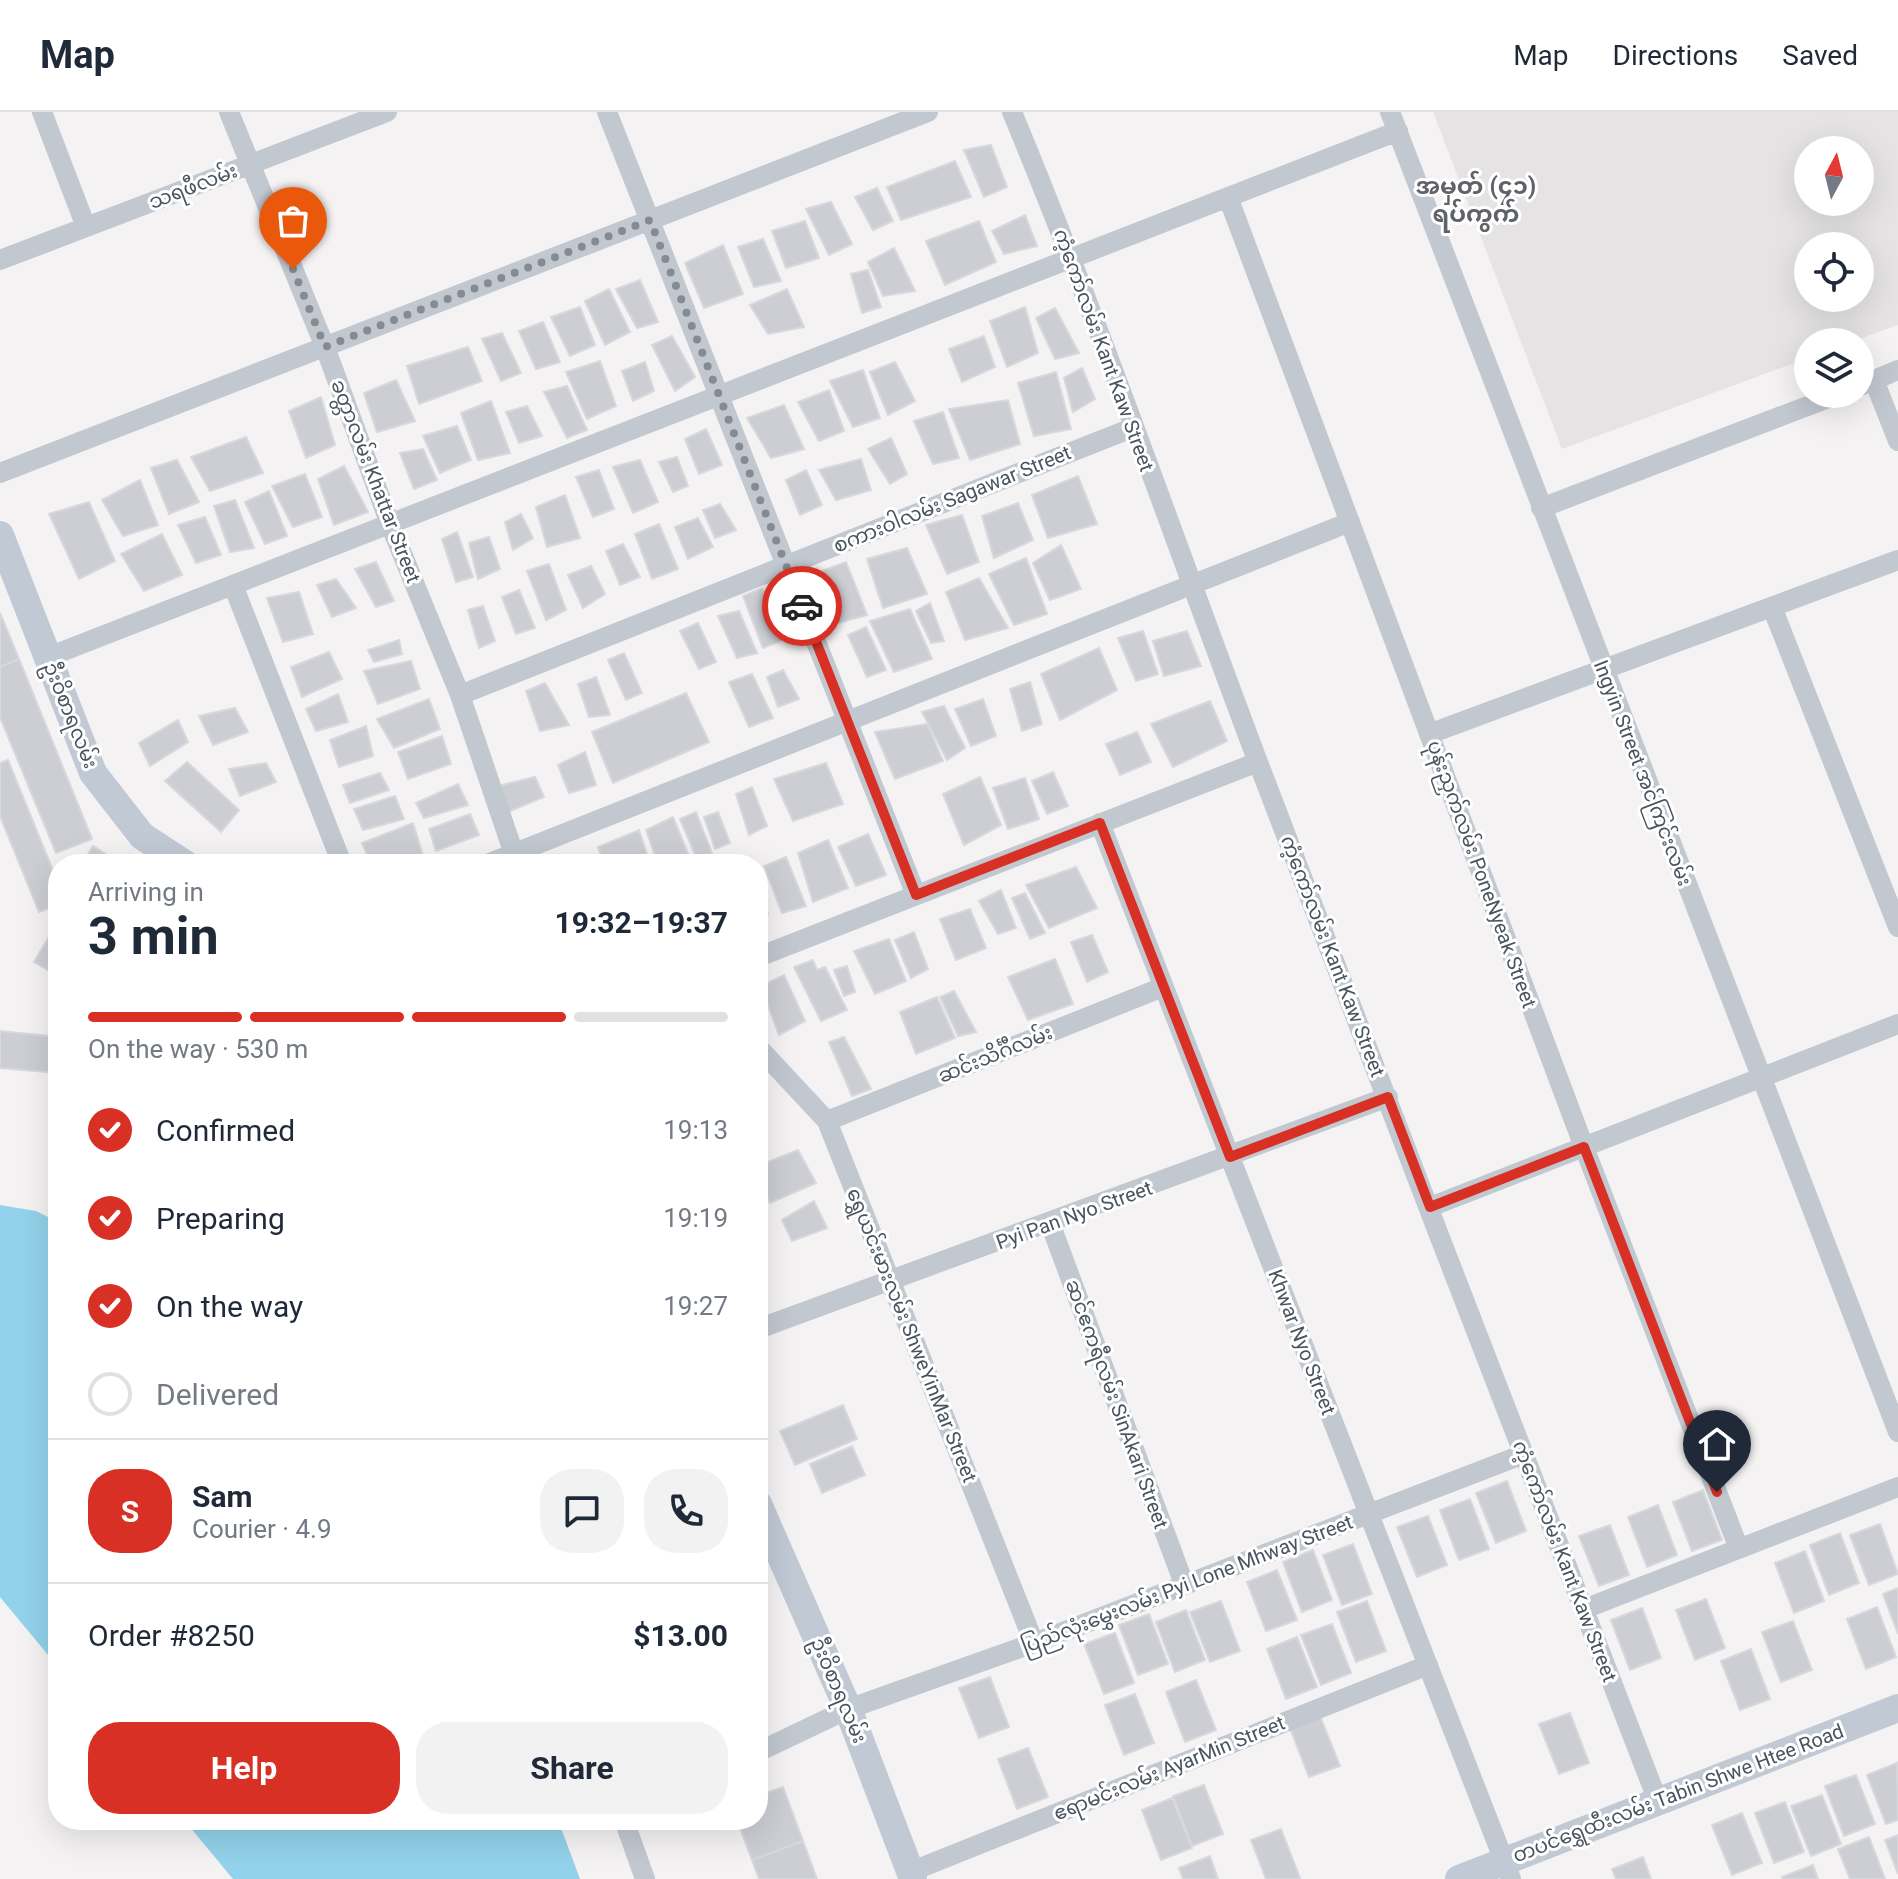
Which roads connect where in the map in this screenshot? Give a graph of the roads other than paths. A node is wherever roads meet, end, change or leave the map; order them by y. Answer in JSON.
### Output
{"nodes":[{"id":1,"x":42,"y":112,"type":"edge"},
{"id":2,"x":229,"y":112,"type":"edge"},
{"id":3,"x":387,"y":112,"type":"edge"},
{"id":4,"x":607,"y":112,"type":"edge"},
{"id":5,"x":928,"y":112,"type":"edge"},
{"id":6,"x":1012,"y":112,"type":"edge"},
{"id":7,"x":1394,"y":122,"type":"edge"},
{"id":8,"x":250,"y":165,"type":"junction"},
{"id":9,"x":1228,"y":197,"type":"junction"},
{"id":10,"x":650,"y":220,"type":"junction"},
{"id":11,"x":86,"y":227,"type":"junction"},
{"id":12,"x":1072,"y":258,"type":"junction"},
{"id":13,"x":0,"y":260,"type":"edge"},
{"id":14,"x":325,"y":347,"type":"junction"},
{"id":15,"x":1898,"y":370,"type":"edge"},
{"id":16,"x":1874,"y":380,"type":"edge"},
{"id":17,"x":719,"y":396,"type":"junction"},
{"id":18,"x":1874,"y":396,"type":"edge"},
{"id":19,"x":1802,"y":408,"type":"edge"},
{"id":20,"x":1132,"y":428,"type":"junction"},
{"id":21,"x":1898,"y":441,"type":"edge"},
{"id":22,"x":0,"y":473,"type":"edge"},
{"id":23,"x":1541,"y":508,"type":"junction"},
{"id":24,"x":1350,"y":522,"type":"junction"},
{"id":25,"x":390,"y":524,"type":"junction"},
{"id":26,"x":0,"y":535,"type":"edge"},
{"id":27,"x":1898,"y":560,"type":"edge"},
{"id":28,"x":786,"y":566,"type":"junction"},
{"id":29,"x":233,"y":585,"type":"junction"},
{"id":30,"x":1192,"y":585,"type":"junction"},
{"id":31,"x":1772,"y":607,"type":"junction"},
{"id":32,"x":48,"y":657,"type":"junction"},
{"id":33,"x":1603,"y":668,"type":"junction"},
{"id":34,"x":460,"y":695,"type":"junction"},
{"id":35,"x":847,"y":721,"type":"junction"},
{"id":36,"x":1429,"y":734,"type":"junction"},
{"id":37,"x":1258,"y":762,"type":"junction"},
{"id":38,"x":1100,"y":823,"type":"junction"},
{"id":39,"x":170,"y":854,"type":"edge"},
{"id":40,"x":338,"y":854,"type":"edge"},
{"id":41,"x":514,"y":854,"type":"joint"},
{"id":42,"x":916,"y":895,"type":"junction"},
{"id":43,"x":1898,"y":927,"type":"edge"},
{"id":44,"x":768,"y":953,"type":"edge"},
{"id":45,"x":1163,"y":987,"type":"junction"},
{"id":46,"x":1898,"y":1024,"type":"edge"},
{"id":47,"x":768,"y":1058,"type":"edge"},
{"id":48,"x":1761,"y":1078,"type":"junction"},
{"id":49,"x":1388,"y":1097,"type":"junction"},
{"id":50,"x":827,"y":1121,"type":"junction"},
{"id":51,"x":1584,"y":1147,"type":"junction"},
{"id":52,"x":1230,"y":1157,"type":"junction"},
{"id":53,"x":1430,"y":1207,"type":"junction"},
{"id":54,"x":1050,"y":1223,"type":"junction"},
{"id":55,"x":893,"y":1282,"type":"junction"},
{"id":56,"x":768,"y":1326,"type":"edge"},
{"id":57,"x":1898,"y":1432,"type":"edge"},
{"id":58,"x":1524,"y":1454,"type":"junction"},
{"id":59,"x":1898,"y":1487,"type":"edge"},
{"id":60,"x":1369,"y":1514,"type":"junction"},
{"id":61,"x":768,"y":1527,"type":"edge"},
{"id":62,"x":1739,"y":1549,"type":"junction"},
{"id":63,"x":1184,"y":1584,"type":"junction"},
{"id":64,"x":1584,"y":1609,"type":"junction"},
{"id":65,"x":1034,"y":1643,"type":"junction"},
{"id":66,"x":1428,"y":1665,"type":"junction"},
{"id":67,"x":1898,"y":1708,"type":"edge"},
{"id":68,"x":848,"y":1709,"type":"junction"},
{"id":69,"x":768,"y":1747,"type":"edge"},
{"id":70,"x":1657,"y":1799,"type":"junction"},
{"id":71,"x":628,"y":1830,"type":"edge"},
{"id":72,"x":1508,"y":1870,"type":"edge"},
{"id":73,"x":911,"y":1875,"type":"edge"},
{"id":74,"x":645,"y":1879,"type":"edge"},
{"id":75,"x":1459,"y":1879,"type":"edge"}],
"edges":[{"from":1,"to":11,"type":"street"},
{"from":2,"to":8,"type":"street","name":"ခတ္တာလမ်း Khattar Street"},
{"from":3,"to":8,"type":"street","name":"သရဖီလမ်း"},
{"from":4,"to":10,"type":"street"},
{"from":5,"to":10,"type":"street"},
{"from":6,"to":12,"type":"street","name":"ကံ့ကော်လမ်း Kant Kaw Street"},
{"from":7,"to":9,"type":"street"},
{"from":7,"to":23,"type":"street","name":"Ingyin Street အင်ကြင်းလမ်း"},
{"from":8,"to":11,"type":"street","name":"သရဖီလမ်း"},
{"from":8,"to":14,"type":"street","name":"ခတ္တာလမ်း Khattar Street"},
{"from":9,"to":12,"type":"street"},
{"from":9,"to":24,"type":"street","name":"ပုန်းညှက်လမ်း PoneNyeak Street"},
{"from":10,"to":14,"type":"street"},
{"from":10,"to":17,"type":"street"},
{"from":11,"to":13,"type":"street","name":"သရဖီလမ်း"},
{"from":12,"to":17,"type":"street"},
{"from":12,"to":20,"type":"street","name":"ကံ့ကော်လမ်း Kant Kaw Street"},
{"from":14,"to":22,"type":"street"},
{"from":14,"to":25,"type":"street","name":"ခတ္တာလမ်း Khattar Street"},
{"from":15,"to":16,"type":"street"},
{"from":17,"to":25,"type":"street"},
{"from":17,"to":28,"type":"street"},
{"from":18,"to":21,"type":"street"},
{"from":19,"to":23,"type":"street"},
{"from":20,"to":28,"type":"street","name":"စကားဝါလမ်း Sagawar Street"},
{"from":20,"to":30,"type":"street","name":"ကံ့ကော်လမ်း Kant Kaw Street"},
{"from":23,"to":33,"type":"street","name":"Ingyin Street အင်ကြင်းလမ်း"},
{"from":24,"to":30,"type":"street"},
{"from":24,"to":36,"type":"street","name":"ပုန်းညှက်လမ်း PoneNyeak Street"},
{"from":25,"to":29,"type":"street"},
{"from":25,"to":34,"type":"street","name":"ခတ္တာလမ်း Khattar Street"},
{"from":26,"to":32,"type":"main road","name":"ဦးဝိစာရလမ်း"},
{"from":27,"to":31,"type":"street"},
{"from":28,"to":34,"type":"street","name":"စကားဝါလမ်း Sagawar Street"},
{"from":28,"to":35,"type":"street"},
{"from":29,"to":32,"type":"street"},
{"from":29,"to":40,"type":"street"},
{"from":30,"to":35,"type":"street"},
{"from":30,"to":37,"type":"street","name":"ကံ့ကော်လမ်း Kant Kaw Street"},
{"from":31,"to":33,"type":"street"},
{"from":31,"to":43,"type":"street"},
{"from":32,"to":39,"type":"main road","name":"ဦးဝိစာရလမ်း"},
{"from":33,"to":36,"type":"street"},
{"from":33,"to":48,"type":"street","name":"Ingyin Street အင်ကြင်းလမ်း"},
{"from":34,"to":41,"type":"street","name":"ခတ္တာလမ်း Khattar Street"},
{"from":35,"to":41,"type":"street"},
{"from":35,"to":42,"type":"street"},
{"from":36,"to":51,"type":"street","name":"ပုန်းညှက်လမ်း PoneNyeak Street"},
{"from":37,"to":38,"type":"street"},
{"from":37,"to":49,"type":"street","name":"ကံ့ကော်လမ်း Kant Kaw Street"},
{"from":38,"to":42,"type":"street"},
{"from":38,"to":45,"type":"street","name":"Khwar Nyo Street"},
{"from":42,"to":44,"type":"street"},
{"from":45,"to":50,"type":"street","name":"ဆင်းသိင်္ဂီလမ်း"},
{"from":45,"to":52,"type":"street","name":"Khwar Nyo Street"},
{"from":46,"to":48,"type":"street"},
{"from":47,"to":50,"type":"street","name":"ရွှေယင်းမားလမ်း ShweYinMar Street"},
{"from":48,"to":51,"type":"street"},
{"from":48,"to":57,"type":"street","name":"Ingyin Street အင်ကြင်းလမ်း"},
{"from":49,"to":52,"type":"street","name":"Pyi Pan Nyo Street"},
{"from":49,"to":53,"type":"street","name":"ကံ့ကော်လမ်း Kant Kaw Street"},
{"from":50,"to":55,"type":"street","name":"ရွှေယင်းမားလမ်း ShweYinMar Street"},
{"from":51,"to":53,"type":"street"},
{"from":51,"to":62,"type":"street","name":"ပုန်းညှက်လမ်း PoneNyeak Street"},
{"from":52,"to":54,"type":"street","name":"Pyi Pan Nyo Street"},
{"from":52,"to":60,"type":"street","name":"Khwar Nyo Street"},
{"from":53,"to":58,"type":"street","name":"ကံ့ကော်လမ်း Kant Kaw Street"},
{"from":54,"to":55,"type":"street","name":"Pyi Pan Nyo Street"},
{"from":54,"to":63,"type":"street","name":"ဆင်ဧကရီလမ်း SinAkari Street"},
{"from":55,"to":56,"type":"street","name":"Pyi Pan Nyo Street"},
{"from":55,"to":65,"type":"street","name":"ရွှေယင်းမားလမ်း ShweYinMar Street"},
{"from":58,"to":60,"type":"street","name":"ပြည်လုံးမွှေးလမ်း Pyi Lone Mhway Street"},
{"from":58,"to":64,"type":"street","name":"ကံ့ကော်လမ်း Kant Kaw Street"},
{"from":59,"to":62,"type":"street"},
{"from":60,"to":63,"type":"street","name":"ပြည်လုံးမွှေးလမ်း Pyi Lone Mhway Street"},
{"from":60,"to":66,"type":"street","name":"Khwar Nyo Street"},
{"from":61,"to":68,"type":"main road","name":"ဦးဝိစာရလမ်း"},
{"from":62,"to":64,"type":"street"},
{"from":63,"to":65,"type":"street","name":"ပြည်လုံးမွှေးလမ်း Pyi Lone Mhway Street"},
{"from":64,"to":70,"type":"street","name":"ကံ့ကော်လမ်း Kant Kaw Street"},
{"from":65,"to":68,"type":"street","name":"ပြည်လုံးမွှေးလမ်း Pyi Lone Mhway Street"},
{"from":66,"to":72,"type":"street","name":"Khwar Nyo Street"},
{"from":66,"to":73,"type":"street","name":"ဧရာမင်းလမ်း AyarMin Street"},
{"from":67,"to":70,"type":"main road","name":"တပင်ရွှေထီးလမ်း Tabin Shwe Htee Road"},
{"from":68,"to":69,"type":"street","name":"ပြည်လုံးမွှေးလမ်း Pyi Lone Mhway Street"},
{"from":68,"to":73,"type":"main road","name":"ဦးဝိစာရလမ်း"},
{"from":70,"to":72,"type":"main road","name":"တပင်ရွှေထီးလမ်း Tabin Shwe Htee Road"},
{"from":71,"to":74,"type":"street"},
{"from":72,"to":75,"type":"main road","name":"တပင်ရွှေထီးလမ်း Tabin Shwe Htee Road"}]}
